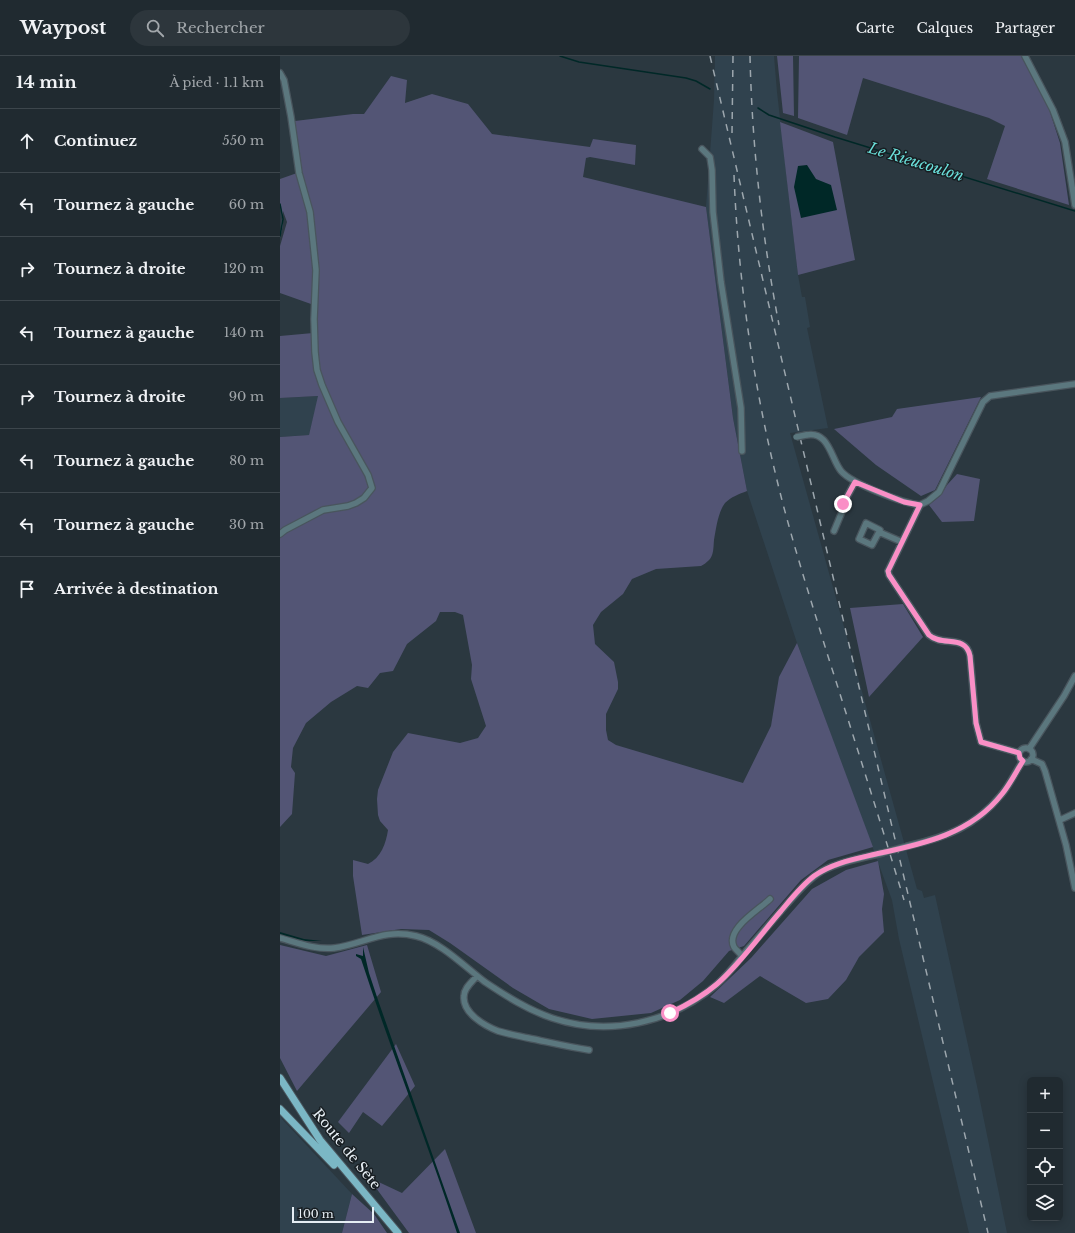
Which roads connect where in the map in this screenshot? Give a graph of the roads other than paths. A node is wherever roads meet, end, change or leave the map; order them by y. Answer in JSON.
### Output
{"nodes":[{"id":1,"x":1025,"y":56,"type":"edge"},
{"id":2,"x":280,"y":73,"type":"edge"},
{"id":3,"x":702,"y":149,"type":"dead end"},
{"id":4,"x":1075,"y":202,"type":"edge"},
{"id":5,"x":1075,"y":384,"type":"edge"},
{"id":6,"x":796,"y":438,"type":"dead end"},
{"id":7,"x":742,"y":451,"type":"dead end"},
{"id":8,"x":855,"y":482,"type":"junction"},
{"id":9,"x":920,"y":505,"type":"junction"},
{"id":10,"x":834,"y":531,"type":"dead end"},
{"id":11,"x":879,"y":532,"type":"dead end"},
{"id":12,"x":280,"y":534,"type":"edge"},
{"id":13,"x":902,"y":542,"type":"junction"},
{"id":14,"x":1075,"y":676,"type":"edge"},
{"id":15,"x":1029,"y":749,"type":"junction"},
{"id":16,"x":1019,"y":753,"type":"junction"},
{"id":17,"x":1031,"y":759,"type":"junction"},
{"id":18,"x":1023,"y":761,"type":"junction"},
{"id":19,"x":1075,"y":813,"type":"edge"},
{"id":20,"x":1060,"y":820,"type":"junction"},
{"id":21,"x":1075,"y":888,"type":"edge"},
{"id":22,"x":770,"y":899,"type":"dead end"},
{"id":23,"x":280,"y":938,"type":"edge"},
{"id":24,"x":742,"y":956,"type":"junction"},
{"id":25,"x":477,"y":976,"type":"junction"},
{"id":26,"x":589,"y":1050,"type":"dead end"},
{"id":27,"x":280,"y":1078,"type":"edge"},
{"id":28,"x":280,"y":1109,"type":"edge"},
{"id":29,"x":341,"y":1166,"type":"junction"},
{"id":30,"x":398,"y":1233,"type":"edge"}],
"edges":[{"from":1,"to":4,"type":"street"},
{"from":2,"to":12,"type":"street"},
{"from":3,"to":7,"type":"street"},
{"from":5,"to":9,"type":"street"},
{"from":6,"to":8,"type":"street","bridge":true},
{"from":8,"to":9,"type":"street"},
{"from":8,"to":10,"type":"street"},
{"from":9,"to":13,"type":"street"},
{"from":11,"to":13,"type":"street"},
{"from":13,"to":16,"type":"street"},
{"from":14,"to":15,"type":"street"},
{"from":15,"to":16,"type":"street"},
{"from":15,"to":17,"type":"street"},
{"from":16,"to":18,"type":"street"},
{"from":17,"to":18,"type":"street"},
{"from":17,"to":20,"type":"street"},
{"from":18,"to":24,"type":"street","bridge":true},
{"from":19,"to":20,"type":"street"},
{"from":20,"to":21,"type":"street"},
{"from":22,"to":24,"type":"street"},
{"from":23,"to":25,"type":"street"},
{"from":24,"to":25,"type":"street"},
{"from":25,"to":26,"type":"street"},
{"from":27,"to":29,"type":"main road","name":"Route de Sète"},
{"from":28,"to":29,"type":"main road"},
{"from":29,"to":30,"type":"main road","name":"Route de Sète"}]}
